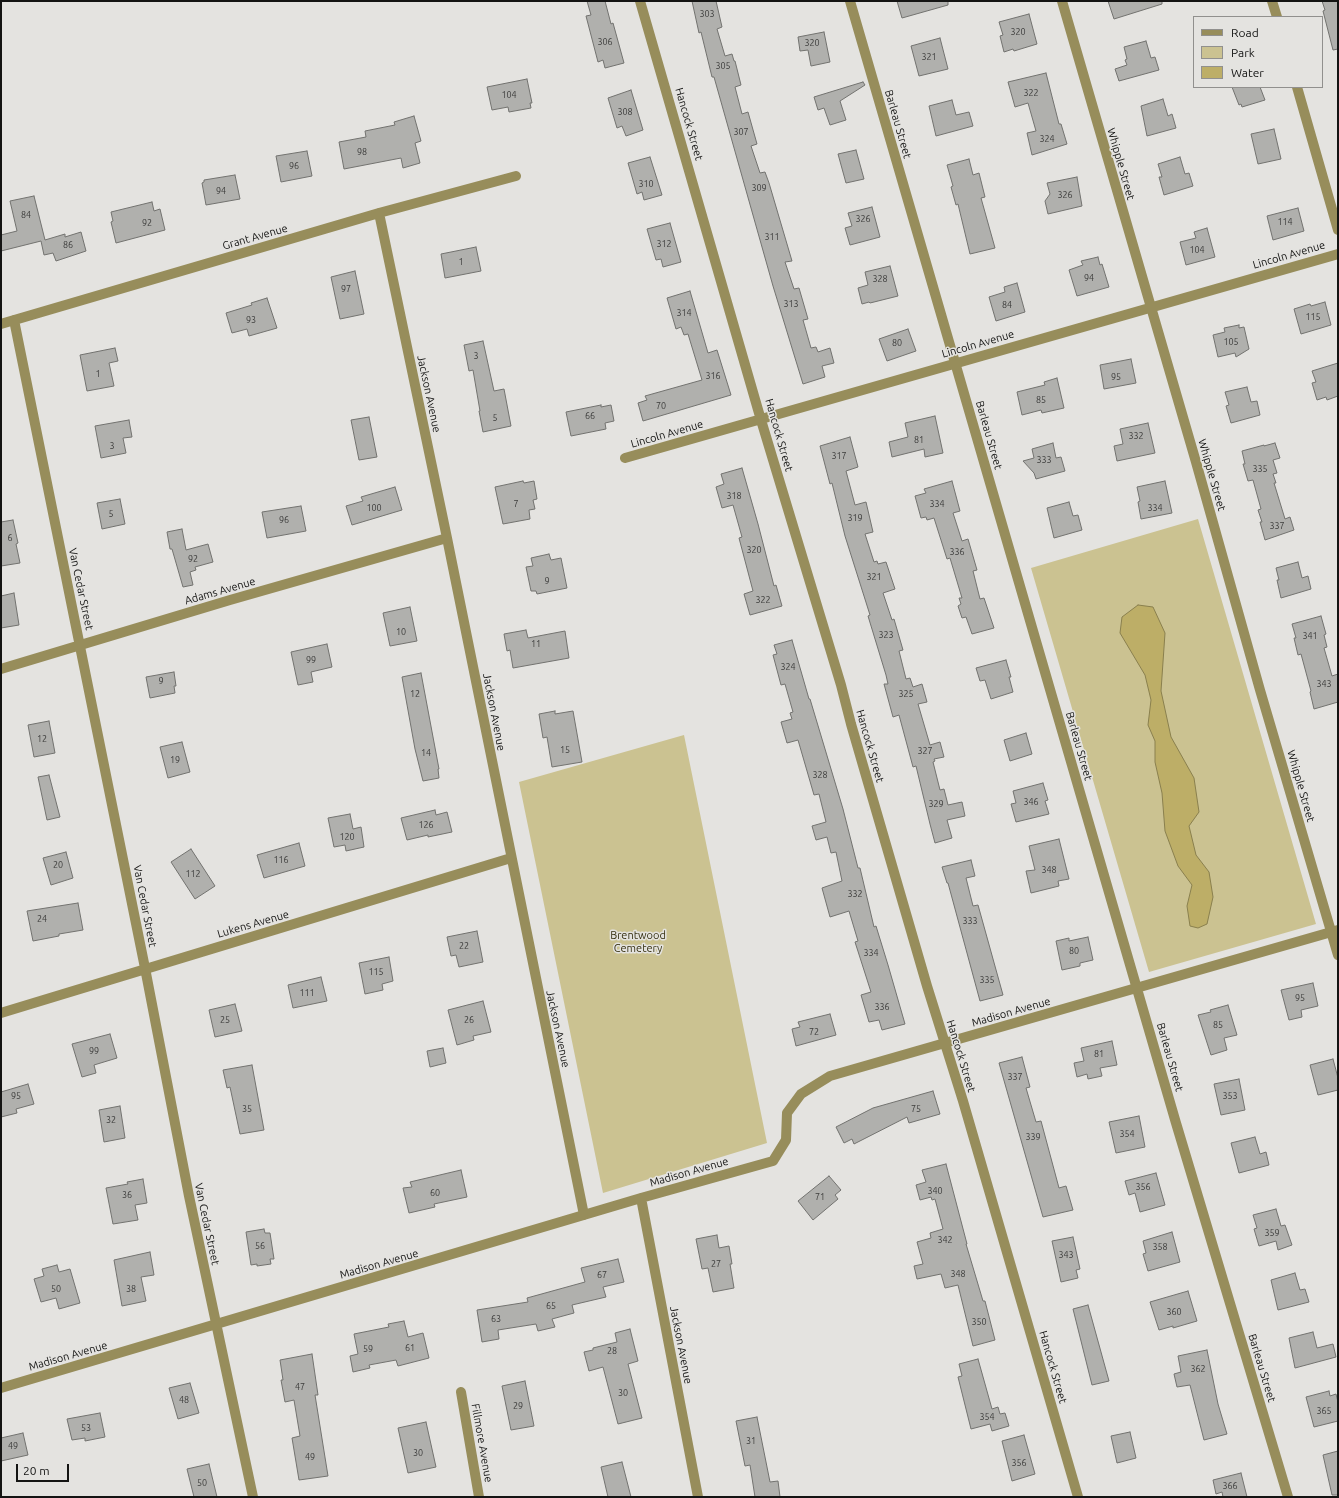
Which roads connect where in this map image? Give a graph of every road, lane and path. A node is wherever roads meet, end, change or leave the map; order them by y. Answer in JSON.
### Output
{"nodes":[{"id":1,"x":640,"y":1,"type":"edge"},
{"id":2,"x":850,"y":1,"type":"edge"},
{"id":3,"x":1062,"y":1,"type":"edge"},
{"id":4,"x":1272,"y":1,"type":"edge"},
{"id":5,"x":1277,"y":16,"type":"edge"},
{"id":6,"x":1297,"y":88,"type":"edge"},
{"id":7,"x":516,"y":176,"type":"dead end"},
{"id":8,"x":379,"y":213,"type":"junction"},
{"id":9,"x":1338,"y":230,"type":"edge"},
{"id":10,"x":1338,"y":254,"type":"edge"},
{"id":11,"x":1150,"y":307,"type":"junction"},
{"id":12,"x":14,"y":320,"type":"junction"},
{"id":13,"x":1,"y":324,"type":"edge"},
{"id":14,"x":955,"y":363,"type":"junction"},
{"id":15,"x":762,"y":420,"type":"junction"},
{"id":16,"x":625,"y":458,"type":"dead end"},
{"id":17,"x":447,"y":538,"type":"junction"},
{"id":18,"x":80,"y":645,"type":"junction"},
{"id":19,"x":1,"y":669,"type":"edge"},
{"id":20,"x":511,"y":858,"type":"junction"},
{"id":21,"x":1335,"y":931,"type":"edge"},
{"id":22,"x":1338,"y":955,"type":"edge"},
{"id":23,"x":145,"y":968,"type":"junction"},
{"id":24,"x":1137,"y":987,"type":"junction"},
{"id":25,"x":1,"y":1013,"type":"edge"},
{"id":26,"x":944,"y":1043,"type":"junction"},
{"id":27,"x":641,"y":1198,"type":"junction"},
{"id":28,"x":584,"y":1215,"type":"junction"},
{"id":29,"x":216,"y":1324,"type":"junction"},
{"id":30,"x":1,"y":1388,"type":"edge"},
{"id":31,"x":461,"y":1392,"type":"dead end"},
{"id":32,"x":253,"y":1497,"type":"edge"},
{"id":33,"x":479,"y":1497,"type":"edge"},
{"id":34,"x":698,"y":1497,"type":"edge"},
{"id":35,"x":1078,"y":1497,"type":"edge"},
{"id":36,"x":1288,"y":1497,"type":"edge"}],
"edges":[{"from":1,"to":15,"type":"street","name":"Hancock Street"},
{"from":2,"to":14,"type":"street","name":"Barleau Street"},
{"from":3,"to":11,"type":"street","name":"Whipple Street"},
{"from":4,"to":5,"type":"street"},
{"from":6,"to":9,"type":"street"},
{"from":7,"to":8,"type":"street","name":"Grant Avenue"},
{"from":8,"to":12,"type":"street","name":"Grant Avenue"},
{"from":8,"to":17,"type":"street","name":"Jackson Avenue"},
{"from":10,"to":11,"type":"street","name":"Lincoln Avenue"},
{"from":11,"to":14,"type":"street","name":"Lincoln Avenue"},
{"from":11,"to":21,"type":"street","name":"Whipple Street"},
{"from":12,"to":13,"type":"street","name":"Grant Avenue"},
{"from":12,"to":18,"type":"street","name":"Van Cedar Street"},
{"from":14,"to":15,"type":"street","name":"Lincoln Avenue"},
{"from":14,"to":24,"type":"street","name":"Barleau Street"},
{"from":15,"to":16,"type":"street","name":"Lincoln Avenue"},
{"from":15,"to":26,"type":"street","name":"Hancock Street"},
{"from":17,"to":18,"type":"street","name":"Adams Avenue"},
{"from":17,"to":20,"type":"street","name":"Jackson Avenue"},
{"from":18,"to":19,"type":"street","name":"Adams Avenue"},
{"from":18,"to":23,"type":"street","name":"Van Cedar Street"},
{"from":20,"to":23,"type":"street","name":"Lukens Avenue"},
{"from":20,"to":28,"type":"street","name":"Jackson Avenue"},
{"from":21,"to":22,"type":"street","name":"Whipple Street"},
{"from":21,"to":24,"type":"street","name":"Madison Avenue"},
{"from":23,"to":25,"type":"street","name":"Lukens Avenue"},
{"from":23,"to":29,"type":"street","name":"Van Cedar Street"},
{"from":24,"to":26,"type":"street","name":"Madison Avenue"},
{"from":24,"to":36,"type":"street","name":"Barleau Street"},
{"from":26,"to":27,"type":"street","name":"Madison Avenue"},
{"from":26,"to":35,"type":"street","name":"Hancock Street"},
{"from":27,"to":28,"type":"street","name":"Madison Avenue"},
{"from":27,"to":34,"type":"street","name":"Jackson Avenue"},
{"from":28,"to":29,"type":"street","name":"Madison Avenue"},
{"from":29,"to":30,"type":"street","name":"Madison Avenue"},
{"from":29,"to":32,"type":"street","name":"Van Cedar Street"},
{"from":31,"to":33,"type":"street","name":"Fillmore Avenue"}]}
